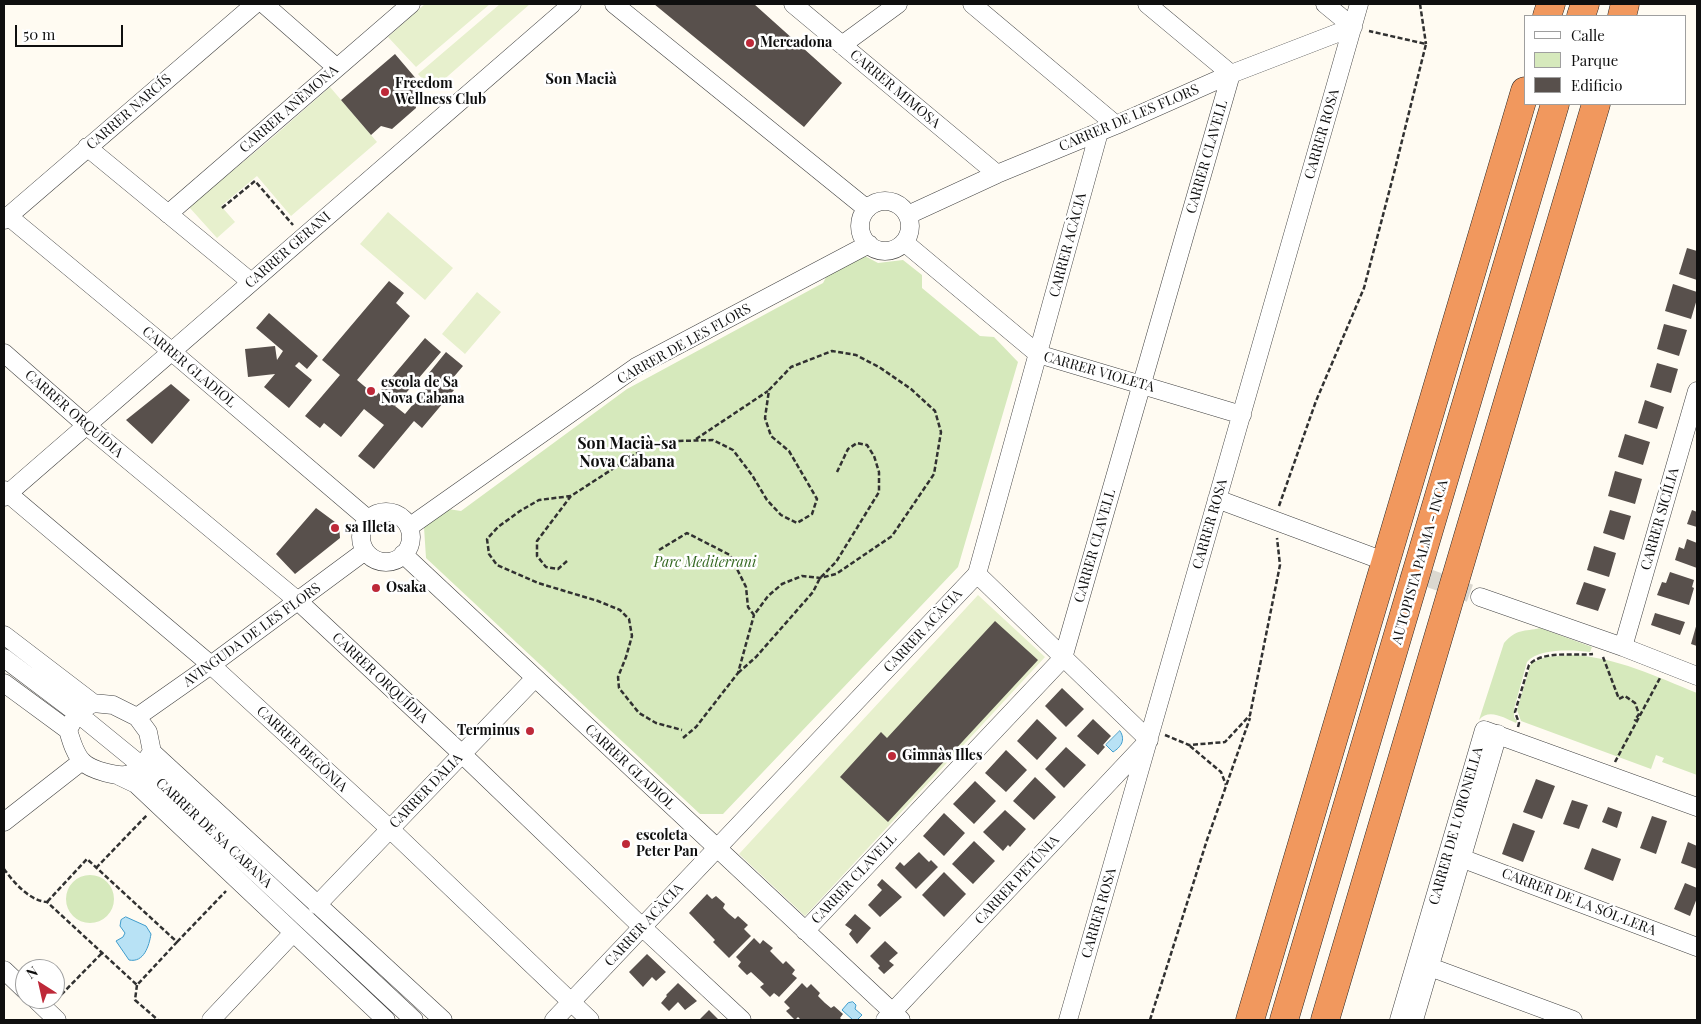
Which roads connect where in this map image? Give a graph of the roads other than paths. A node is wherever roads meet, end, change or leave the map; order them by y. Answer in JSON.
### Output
{"nodes":[{"id":1,"x":254,"y":4,"type":"edge"},
{"id":2,"x":264,"y":4,"type":"edge"},
{"id":3,"x":411,"y":4,"type":"edge"},
{"id":4,"x":572,"y":4,"type":"edge"},
{"id":5,"x":614,"y":4,"type":"edge"},
{"id":6,"x":793,"y":4,"type":"edge"},
{"id":7,"x":898,"y":4,"type":"edge"},
{"id":8,"x":972,"y":4,"type":"edge"},
{"id":9,"x":1147,"y":4,"type":"edge"},
{"id":10,"x":1325,"y":4,"type":"edge"},
{"id":11,"x":1359,"y":4,"type":"edge"},
{"id":12,"x":1353,"y":27,"type":"junction"},
{"id":13,"x":842,"y":45,"type":"junction"},
{"id":14,"x":337,"y":68,"type":"junction"},
{"id":15,"x":1231,"y":74,"type":"junction"},
{"id":16,"x":1524,"y":95,"type":"edge"},
{"id":17,"x":1555,"y":105,"type":"edge"},
{"id":18,"x":1596,"y":105,"type":"edge"},
{"id":19,"x":1116,"y":125,"type":"junction"},
{"id":20,"x":1099,"y":132,"type":"junction"},
{"id":21,"x":88,"y":147,"type":"junction"},
{"id":22,"x":997,"y":174,"type":"junction"},
{"id":23,"x":867,"y":209,"type":"junction"},
{"id":24,"x":168,"y":214,"type":"junction"},
{"id":25,"x":908,"y":215,"type":"junction"},
{"id":26,"x":6,"y":218,"type":"edge"},
{"id":27,"x":904,"y":242,"type":"junction"},
{"id":28,"x":869,"y":244,"type":"junction"},
{"id":29,"x":251,"y":282,"type":"junction"},
{"id":30,"x":171,"y":351,"type":"junction"},
{"id":31,"x":4,"y":353,"type":"edge"},
{"id":32,"x":1038,"y":354,"type":"junction"},
{"id":33,"x":1141,"y":384,"type":"junction"},
{"id":34,"x":1697,"y":391,"type":"edge"},
{"id":35,"x":1242,"y":415,"type":"junction"},
{"id":36,"x":86,"y":426,"type":"junction"},
{"id":37,"x":5,"y":493,"type":"edge"},
{"id":38,"x":1217,"y":499,"type":"junction"},
{"id":39,"x":368,"y":519,"type":"junction"},
{"id":40,"x":409,"y":527,"type":"junction"},
{"id":41,"x":365,"y":551,"type":"junction"},
{"id":42,"x":403,"y":554,"type":"junction"},
{"id":43,"x":1373,"y":558,"type":"tunnel mouth"},
{"id":44,"x":977,"y":574,"type":"junction"},
{"id":45,"x":1480,"y":597,"type":"tunnel mouth"},
{"id":46,"x":298,"y":601,"type":"junction"},
{"id":47,"x":4,"y":635,"type":"edge"},
{"id":48,"x":1622,"y":647,"type":"junction"},
{"id":49,"x":4,"y":658,"type":"edge"},
{"id":50,"x":1063,"y":658,"type":"junction"},
{"id":51,"x":211,"y":665,"type":"junction"},
{"id":52,"x":1697,"y":676,"type":"edge"},
{"id":53,"x":535,"y":678,"type":"junction"},
{"id":54,"x":4,"y":683,"type":"edge"},
{"id":55,"x":94,"y":702,"type":"junction"},
{"id":56,"x":77,"y":713,"type":"junction"},
{"id":57,"x":137,"y":716,"type":"junction"},
{"id":58,"x":68,"y":730,"type":"junction"},
{"id":59,"x":1150,"y":734,"type":"junction"},
{"id":60,"x":1506,"y":737,"type":"junction"},
{"id":61,"x":462,"y":754,"type":"junction"},
{"id":62,"x":147,"y":759,"type":"junction"},
{"id":63,"x":82,"y":761,"type":"junction"},
{"id":64,"x":116,"y":774,"type":"junction"},
{"id":65,"x":1697,"y":807,"type":"edge"},
{"id":66,"x":4,"y":822,"type":"edge"},
{"id":67,"x":390,"y":829,"type":"junction"},
{"id":68,"x":717,"y":848,"type":"junction"},
{"id":69,"x":1461,"y":858,"type":"junction"},
{"id":70,"x":318,"y":905,"type":"junction"},
{"id":71,"x":642,"y":927,"type":"junction"},
{"id":72,"x":805,"y":931,"type":"junction"},
{"id":73,"x":293,"y":933,"type":"junction"},
{"id":74,"x":1697,"y":947,"type":"edge"},
{"id":75,"x":1430,"y":967,"type":"junction"},
{"id":76,"x":4,"y":970,"type":"edge"},
{"id":77,"x":15,"y":980,"type":"edge"},
{"id":78,"x":571,"y":1002,"type":"junction"},
{"id":79,"x":377,"y":1017,"type":"edge"},
{"id":80,"x":893,"y":1018,"type":"edge"},
{"id":81,"x":211,"y":1020,"type":"edge"},
{"id":82,"x":414,"y":1020,"type":"edge"},
{"id":83,"x":443,"y":1020,"type":"edge"},
{"id":84,"x":554,"y":1020,"type":"edge"},
{"id":85,"x":590,"y":1020,"type":"edge"},
{"id":86,"x":742,"y":1020,"type":"edge"},
{"id":87,"x":1068,"y":1020,"type":"edge"},
{"id":88,"x":1250,"y":1020,"type":"edge"},
{"id":89,"x":1284,"y":1020,"type":"edge"},
{"id":90,"x":1325,"y":1020,"type":"edge"},
{"id":91,"x":1399,"y":1020,"type":"edge"},
{"id":92,"x":1414,"y":1020,"type":"edge"},
{"id":93,"x":1574,"y":1020,"type":"edge"}],
"edges":[{"from":1,"to":21,"type":"street","name":"CARRER NARCÍS"},
{"from":2,"to":14,"type":"street"},
{"from":3,"to":14,"type":"street","name":"CARRER ANÈMONA"},
{"from":4,"to":29,"type":"street","name":"CARRER GERANI"},
{"from":5,"to":23,"type":"street"},
{"from":6,"to":13,"type":"street","name":"CARRER MIMOSA"},
{"from":7,"to":13,"type":"street"},
{"from":8,"to":19,"type":"street"},
{"from":9,"to":15,"type":"street"},
{"from":10,"to":12,"type":"street"},
{"from":11,"to":12,"type":"street","name":"CARRER ROSA"},
{"from":12,"to":15,"type":"street","name":"CARRER DE LES FLORS"},
{"from":12,"to":35,"type":"street","name":"CARRER ROSA"},
{"from":13,"to":22,"type":"street","name":"CARRER MIMOSA"},
{"from":14,"to":24,"type":"street","name":"CARRER ANÈMONA"},
{"from":15,"to":19,"type":"street","name":"CARRER DE LES FLORS"},
{"from":15,"to":33,"type":"street","name":"CARRER CLAVELL"},
{"from":16,"to":88,"type":"highway"},
{"from":17,"to":89,"type":"highway","name":"AUTOPISTA PALMA - INCA"},
{"from":18,"to":90,"type":"highway"},
{"from":19,"to":20,"type":"street","name":"CARRER DE LES FLORS"},
{"from":20,"to":22,"type":"street","name":"CARRER DE LES FLORS"},
{"from":20,"to":32,"type":"street","name":"CARRER ACÀCIA"},
{"from":21,"to":24,"type":"street"},
{"from":21,"to":26,"type":"street","name":"CARRER NARCÍS"},
{"from":22,"to":25,"type":"street","name":"CARRER DE LES FLORS"},
{"from":23,"to":25,"type":"street"},
{"from":23,"to":28,"type":"street"},
{"from":24,"to":29,"type":"street"},
{"from":25,"to":27,"type":"street"},
{"from":26,"to":30,"type":"street","name":"CARRER GLADIOL"},
{"from":27,"to":28,"type":"street"},
{"from":27,"to":32,"type":"street","name":"CARRER VIOLETA"},
{"from":28,"to":40,"type":"street","name":"CARRER DE LES FLORS"},
{"from":29,"to":30,"type":"street","name":"CARRER GERANI"},
{"from":30,"to":36,"type":"street","name":"CARRER GERANI"},
{"from":30,"to":39,"type":"street","name":"CARRER GLADIOL"},
{"from":31,"to":36,"type":"street","name":"CARRER ORQUÍDIA"},
{"from":32,"to":33,"type":"street","name":"CARRER VIOLETA"},
{"from":32,"to":44,"type":"street","name":"CARRER ACÀCIA"},
{"from":33,"to":35,"type":"street","name":"CARRER VIOLETA"},
{"from":33,"to":50,"type":"street","name":"CARRER CLAVELL"},
{"from":34,"to":48,"type":"street","name":"CARRER SICÍLIA"},
{"from":35,"to":38,"type":"street","name":"CARRER ROSA"},
{"from":36,"to":37,"type":"street","name":"CARRER GERANI"},
{"from":36,"to":46,"type":"street","name":"CARRER ORQUÍDIA"},
{"from":37,"to":51,"type":"street","name":"CARRER BEGÒNIA"},
{"from":38,"to":43,"type":"street"},
{"from":38,"to":59,"type":"street","name":"CARRER ROSA"},
{"from":39,"to":40,"type":"street"},
{"from":39,"to":41,"type":"street"},
{"from":40,"to":42,"type":"street"},
{"from":41,"to":42,"type":"street"},
{"from":41,"to":46,"type":"street","name":"AVINGUDA DE LES FLORS"},
{"from":42,"to":53,"type":"street","name":"CARRER GLADIOL"},
{"from":44,"to":50,"type":"street"},
{"from":44,"to":68,"type":"street","name":"CARRER ACÀCIA"},
{"from":45,"to":48,"type":"street"},
{"from":46,"to":51,"type":"street","name":"AVINGUDA DE LES FLORS"},
{"from":46,"to":61,"type":"street","name":"CARRER ORQUÍDIA"},
{"from":47,"to":55,"type":"street"},
{"from":48,"to":52,"type":"street"},
{"from":49,"to":56,"type":"street","name":"CARRER DE SA CABANA"},
{"from":50,"to":59,"type":"street"},
{"from":50,"to":72,"type":"street","name":"CARRER CLAVELL"},
{"from":51,"to":57,"type":"street","name":"AVINGUDA DE LES FLORS"},
{"from":51,"to":67,"type":"street","name":"CARRER BEGÒNIA"},
{"from":53,"to":61,"type":"street","name":"CARRER DÀLIA"},
{"from":53,"to":68,"type":"street","name":"CARRER GLADIOL"},
{"from":54,"to":58,"type":"street"},
{"from":55,"to":56,"type":"street"},
{"from":55,"to":57,"type":"street"},
{"from":56,"to":58,"type":"street"},
{"from":56,"to":62,"type":"street","name":"CARRER DE SA CABANA"},
{"from":57,"to":62,"type":"street"},
{"from":58,"to":63,"type":"street"},
{"from":59,"to":80,"type":"street","name":"CARRER PETÚNIA"},
{"from":59,"to":87,"type":"street","name":"CARRER ROSA"},
{"from":60,"to":65,"type":"street"},
{"from":60,"to":69,"type":"street","name":"CARRER DE L'ORONELLA"},
{"from":60,"to":91,"type":"street","name":"CARRER DE L'ORONELLA"},
{"from":61,"to":67,"type":"street","name":"CARRER DÀLIA"},
{"from":61,"to":71,"type":"street","name":"CARRER ORQUÍDIA"},
{"from":62,"to":64,"type":"street"},
{"from":62,"to":70,"type":"street"},
{"from":62,"to":82,"type":"street","name":"CARRER DE SA CABANA"},
{"from":63,"to":64,"type":"street"},
{"from":63,"to":66,"type":"street"},
{"from":64,"to":73,"type":"street"},
{"from":67,"to":70,"type":"street","name":"CARRER DÀLIA"},
{"from":67,"to":78,"type":"street","name":"CARRER BEGÒNIA"},
{"from":68,"to":71,"type":"street","name":"CARRER ACÀCIA"},
{"from":68,"to":72,"type":"street","name":"CARRER GLADIOL"},
{"from":69,"to":74,"type":"street","name":"CARRER DE LA SÓL·LERA"},
{"from":69,"to":75,"type":"street","name":"CARRER DE L'ORONELLA"},
{"from":70,"to":83,"type":"street"},
{"from":71,"to":78,"type":"street","name":"CARRER ACÀCIA"},
{"from":71,"to":86,"type":"street","name":"CARRER ORQUÍDIA"},
{"from":72,"to":80,"type":"street","name":"CARRER GLADIOL"},
{"from":73,"to":79,"type":"street"},
{"from":73,"to":81,"type":"street"},
{"from":75,"to":92,"type":"street","name":"CARRER DE L'ORONELLA"},
{"from":75,"to":93,"type":"street"},
{"from":76,"to":77,"type":"street"},
{"from":78,"to":84,"type":"street","name":"CARRER ACÀCIA"},
{"from":78,"to":85,"type":"street","name":"CARRER BEGÒNIA"}]}
